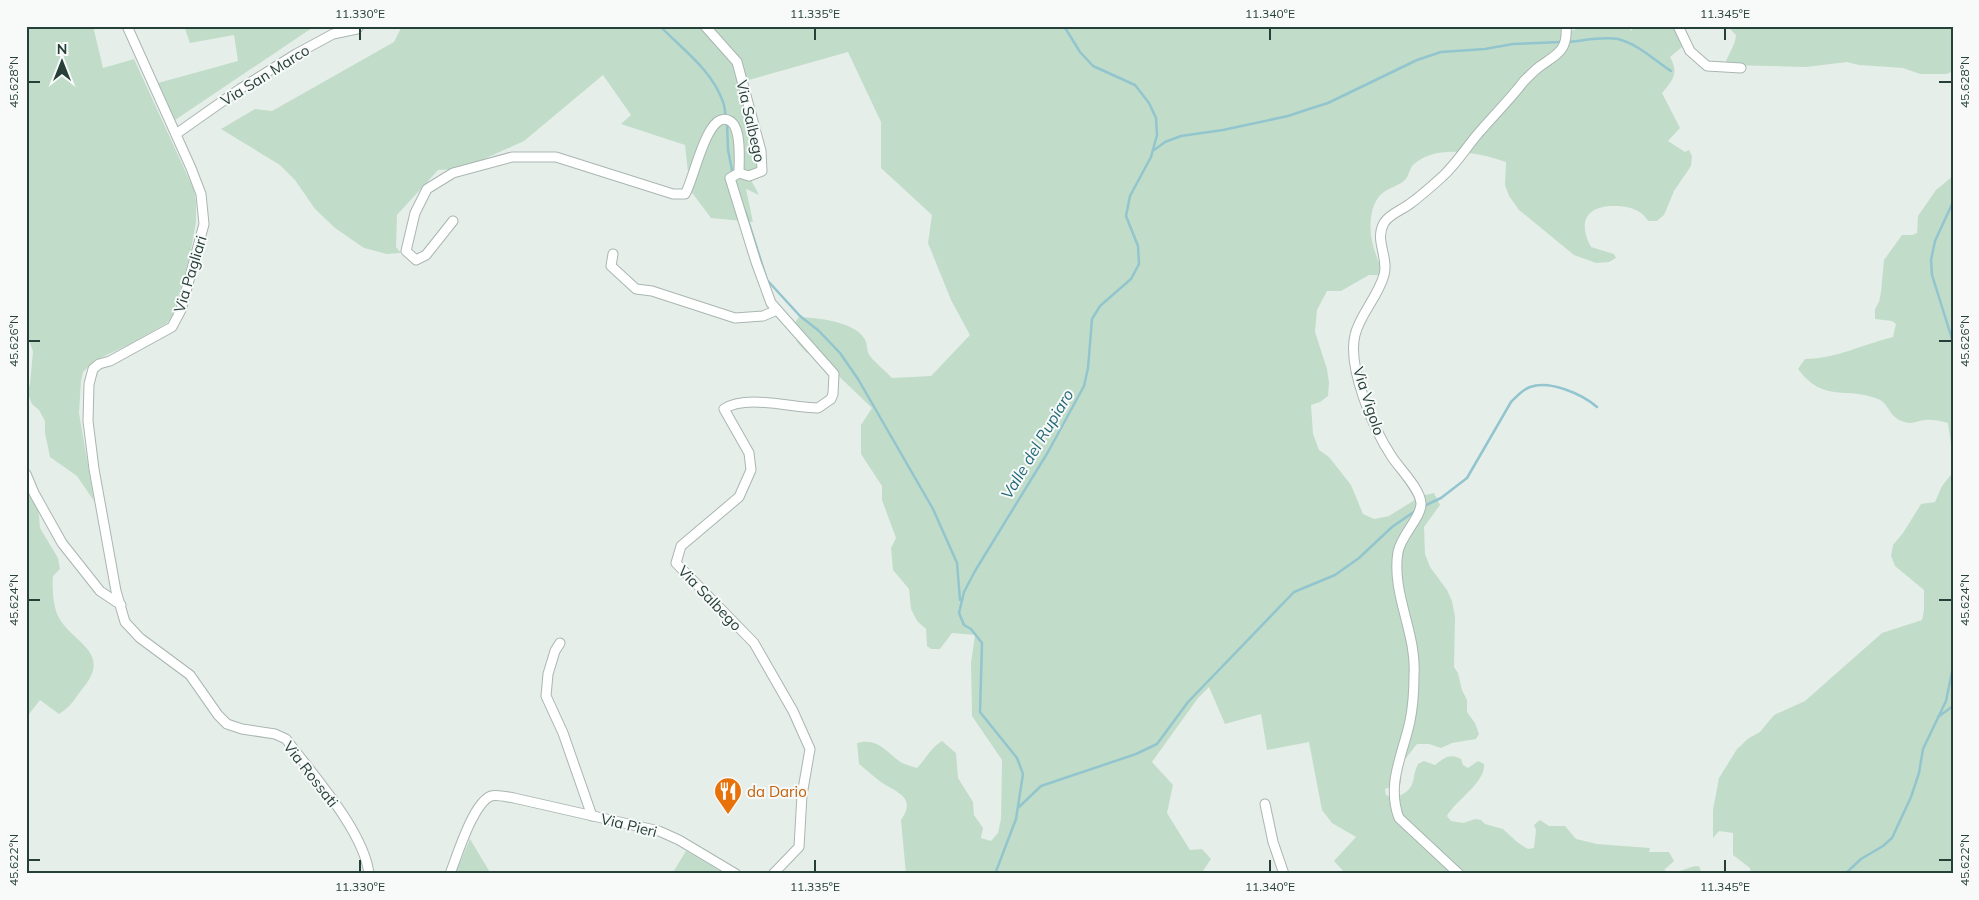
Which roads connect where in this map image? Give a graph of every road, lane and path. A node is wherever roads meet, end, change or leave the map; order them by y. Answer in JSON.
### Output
{"nodes":[{"id":1,"x":127,"y":26,"type":"edge"},
{"id":2,"x":358,"y":26,"type":"edge"},
{"id":3,"x":705,"y":26,"type":"edge"},
{"id":4,"x":1566,"y":26,"type":"edge"},
{"id":5,"x":1678,"y":26,"type":"edge"},
{"id":6,"x":1741,"y":68,"type":"dead end"},
{"id":7,"x":176,"y":134,"type":"junction"},
{"id":8,"x":739,"y":173,"type":"junction"},
{"id":9,"x":453,"y":221,"type":"dead end"},
{"id":10,"x":614,"y":254,"type":"dead end"},
{"id":11,"x":777,"y":310,"type":"junction"},
{"id":12,"x":26,"y":474,"type":"edge"},
{"id":13,"x":121,"y":605,"type":"junction"},
{"id":14,"x":560,"y":643,"type":"dead end"},
{"id":15,"x":1265,"y":804,"type":"dead end"},
{"id":16,"x":592,"y":816,"type":"junction"},
{"id":17,"x":369,"y":874,"type":"edge"},
{"id":18,"x":450,"y":874,"type":"edge"},
{"id":19,"x":736,"y":874,"type":"edge"},
{"id":20,"x":773,"y":874,"type":"edge"},
{"id":21,"x":1284,"y":874,"type":"edge"},
{"id":22,"x":1459,"y":874,"type":"edge"}],
"edges":[{"from":1,"to":7,"type":"street","name":"Via Pagliari"},
{"from":2,"to":7,"type":"street","name":"Via San Marco"},
{"from":3,"to":8,"type":"street","name":"Via Salbego"},
{"from":4,"to":22,"type":"street","name":"Via Vigolo"},
{"from":5,"to":6,"type":"street"},
{"from":7,"to":13,"type":"street","name":"Via Pagliari"},
{"from":8,"to":9,"type":"street"},
{"from":8,"to":11,"type":"street","name":"Via Salbego"},
{"from":10,"to":11,"type":"street"},
{"from":11,"to":20,"type":"street","name":"Via Salbego"},
{"from":12,"to":13,"type":"street"},
{"from":13,"to":17,"type":"street","name":"Via Rossati"},
{"from":14,"to":16,"type":"street"},
{"from":15,"to":21,"type":"street"},
{"from":16,"to":18,"type":"street","name":"Via Pieri"},
{"from":16,"to":19,"type":"street","name":"Via Pieri"}]}
